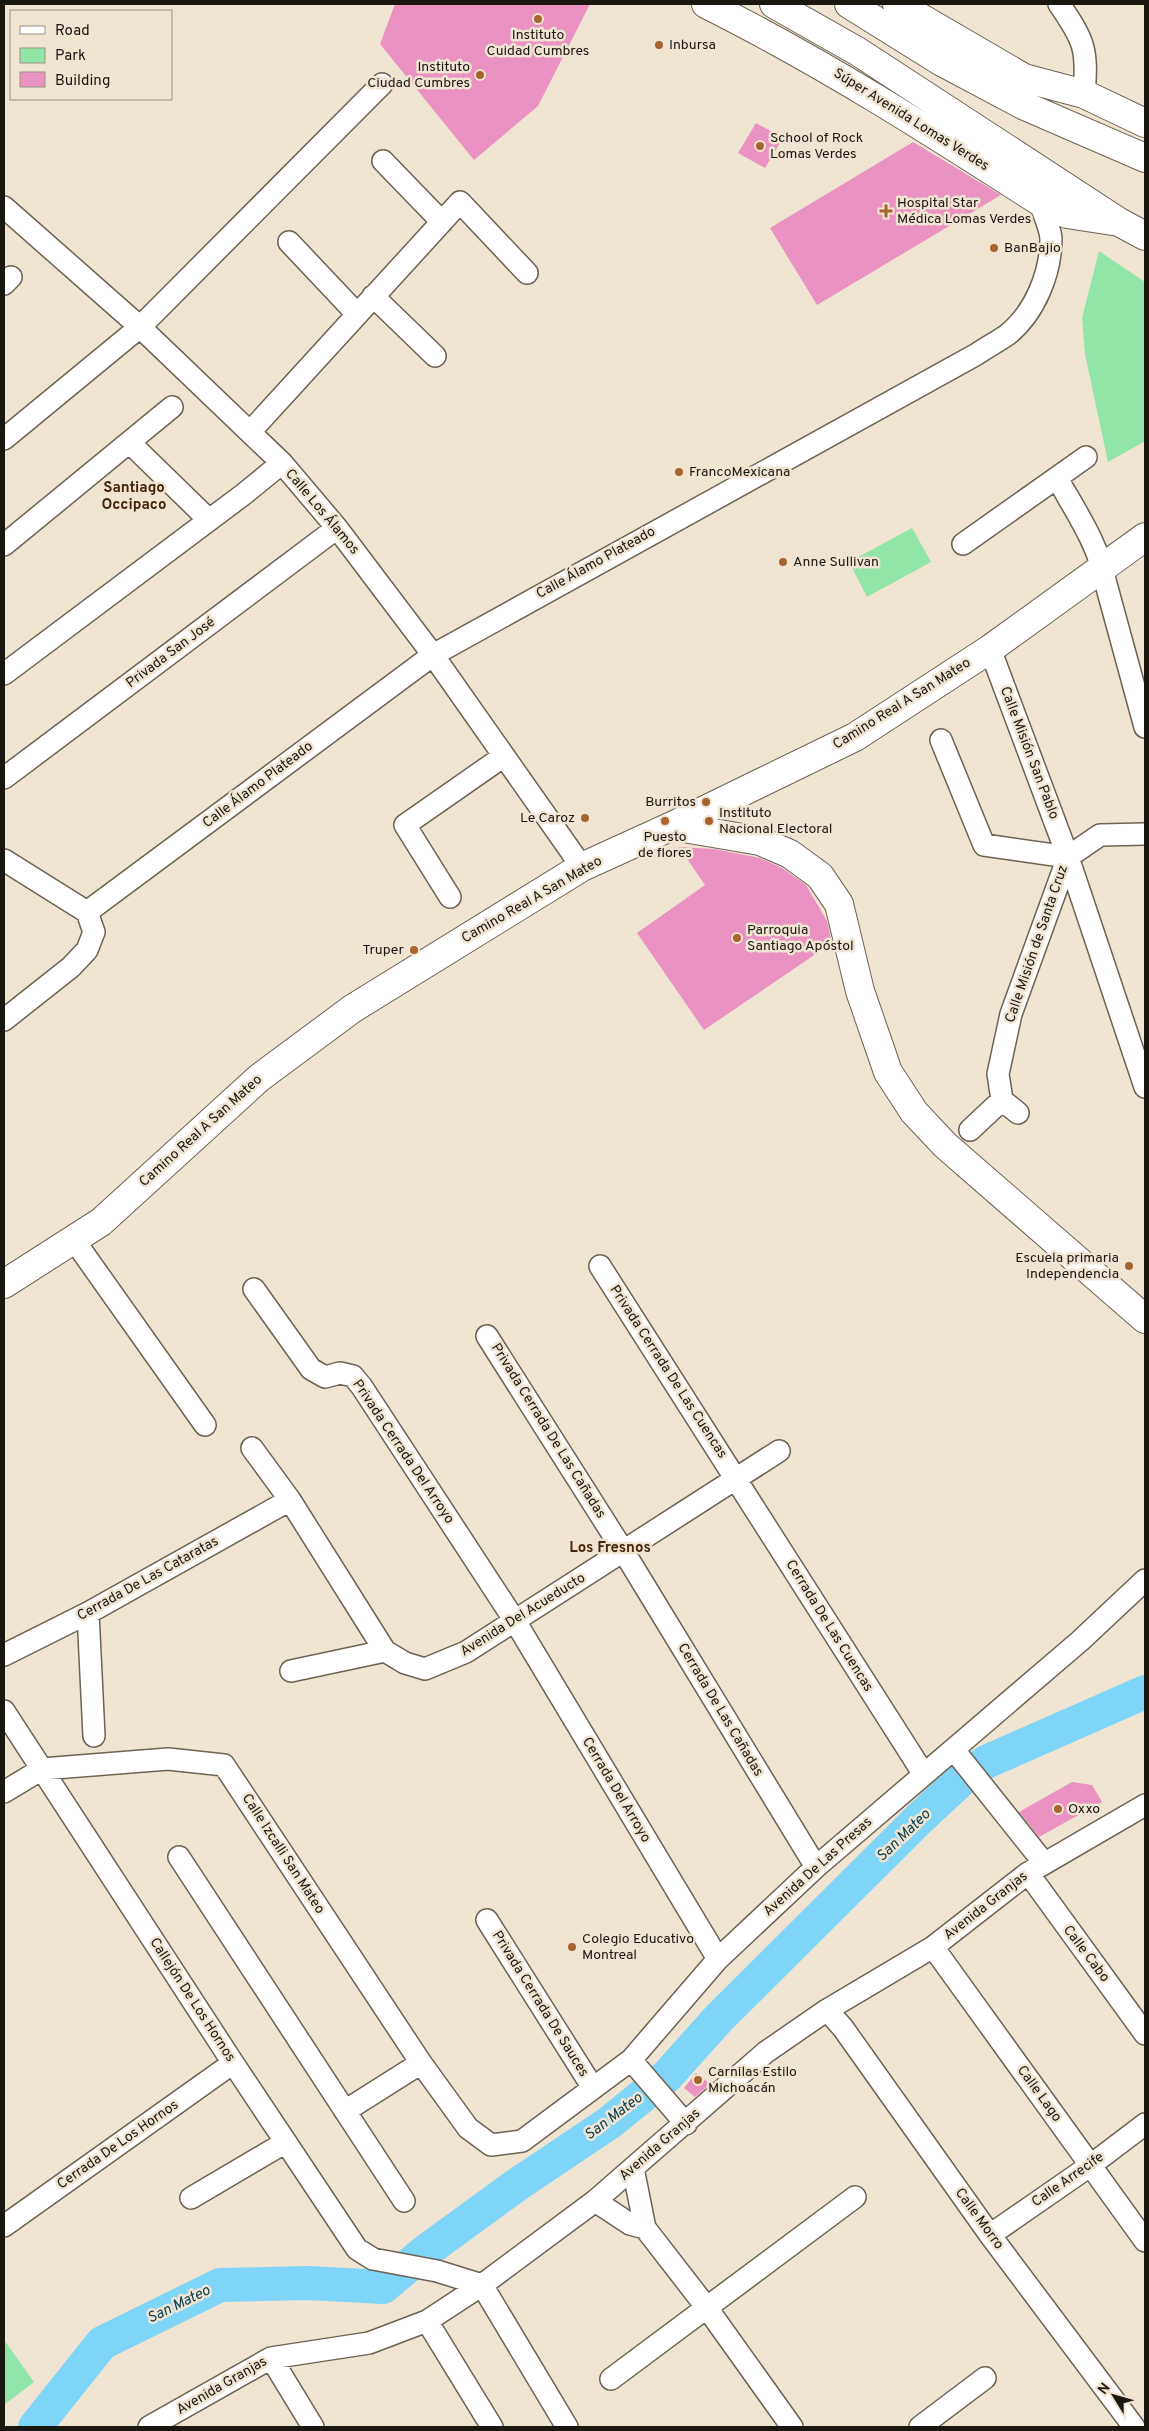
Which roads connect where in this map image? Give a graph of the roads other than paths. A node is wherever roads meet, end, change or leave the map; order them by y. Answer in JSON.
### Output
{"nodes":[{"id":1,"x":706,"y":4,"type":"edge"},
{"id":2,"x":774,"y":4,"type":"edge"},
{"id":3,"x":849,"y":4,"type":"edge"},
{"id":4,"x":897,"y":4,"type":"edge"},
{"id":5,"x":1059,"y":4,"type":"edge"},
{"id":6,"x":382,"y":84,"type":"dead end"},
{"id":7,"x":1084,"y":94,"type":"junction"},
{"id":8,"x":1025,"y":106,"type":"junction"},
{"id":9,"x":1145,"y":123,"type":"edge"},
{"id":10,"x":1145,"y":158,"type":"edge"},
{"id":11,"x":383,"y":162,"type":"dead end"},
{"id":12,"x":1040,"y":201,"type":"junction"},
{"id":13,"x":4,"y":207,"type":"edge"},
{"id":14,"x":442,"y":222,"type":"junction"},
{"id":15,"x":1119,"y":222,"type":"junction"},
{"id":16,"x":1145,"y":236,"type":"edge"},
{"id":17,"x":290,"y":242,"type":"dead end"},
{"id":18,"x":527,"y":273,"type":"dead end"},
{"id":19,"x":373,"y":296,"type":"junction"},
{"id":20,"x":357,"y":314,"type":"junction"},
{"id":21,"x":140,"y":327,"type":"junction"},
{"id":22,"x":435,"y":356,"type":"dead end"},
{"id":23,"x":172,"y":407,"type":"dead end"},
{"id":24,"x":250,"y":432,"type":"junction"},
{"id":25,"x":4,"y":439,"type":"edge"},
{"id":26,"x":130,"y":443,"type":"junction"},
{"id":27,"x":1086,"y":457,"type":"dead end"},
{"id":28,"x":282,"y":463,"type":"junction"},
{"id":29,"x":1057,"y":478,"type":"junction"},
{"id":30,"x":208,"y":519,"type":"junction"},
{"id":31,"x":337,"y":528,"type":"junction"},
{"id":32,"x":1145,"y":537,"type":"edge"},
{"id":33,"x":963,"y":544,"type":"dead end"},
{"id":34,"x":4,"y":546,"type":"edge"},
{"id":35,"x":1103,"y":566,"type":"junction"},
{"id":36,"x":990,"y":649,"type":"junction"},
{"id":37,"x":433,"y":655,"type":"junction"},
{"id":38,"x":4,"y":674,"type":"edge"},
{"id":39,"x":1145,"y":727,"type":"edge"},
{"id":40,"x":942,"y":740,"type":"dead end"},
{"id":41,"x":504,"y":756,"type":"junction"},
{"id":42,"x":4,"y":778,"type":"edge"},
{"id":43,"x":672,"y":826,"type":"junction"},
{"id":44,"x":1145,"y":834,"type":"edge"},
{"id":45,"x":1068,"y":857,"type":"junction"},
{"id":46,"x":4,"y":860,"type":"edge"},
{"id":47,"x":582,"y":867,"type":"junction"},
{"id":48,"x":450,"y":897,"type":"dead end"},
{"id":49,"x":87,"y":912,"type":"junction"},
{"id":50,"x":4,"y":1020,"type":"edge"},
{"id":51,"x":1145,"y":1087,"type":"edge"},
{"id":52,"x":970,"y":1130,"type":"dead end"},
{"id":53,"x":74,"y":1240,"type":"junction"},
{"id":54,"x":600,"y":1266,"type":"dead end"},
{"id":55,"x":4,"y":1284,"type":"edge"},
{"id":56,"x":254,"y":1289,"type":"dead end"},
{"id":57,"x":1145,"y":1319,"type":"edge"},
{"id":58,"x":487,"y":1336,"type":"dead end"},
{"id":59,"x":206,"y":1425,"type":"dead end"},
{"id":60,"x":252,"y":1448,"type":"dead end"},
{"id":61,"x":778,"y":1451,"type":"dead end"},
{"id":62,"x":736,"y":1478,"type":"junction"},
{"id":63,"x":290,"y":1500,"type":"junction"},
{"id":64,"x":624,"y":1552,"type":"junction"},
{"id":65,"x":1145,"y":1580,"type":"edge"},
{"id":66,"x":88,"y":1613,"type":"junction"},
{"id":67,"x":515,"y":1621,"type":"junction"},
{"id":68,"x":385,"y":1651,"type":"junction"},
{"id":69,"x":4,"y":1655,"type":"edge"},
{"id":70,"x":291,"y":1671,"type":"dead end"},
{"id":71,"x":4,"y":1711,"type":"edge"},
{"id":72,"x":94,"y":1736,"type":"dead end"},
{"id":73,"x":958,"y":1754,"type":"junction"},
{"id":74,"x":42,"y":1769,"type":"junction"},
{"id":75,"x":923,"y":1773,"type":"junction"},
{"id":76,"x":4,"y":1792,"type":"edge"},
{"id":77,"x":1143,"y":1810,"type":"edge"},
{"id":78,"x":179,"y":1857,"type":"dead end"},
{"id":79,"x":816,"y":1867,"type":"junction"},
{"id":80,"x":1036,"y":1868,"type":"junction"},
{"id":81,"x":487,"y":1920,"type":"dead end"},
{"id":82,"x":933,"y":1947,"type":"junction"},
{"id":83,"x":718,"y":1958,"type":"junction"},
{"id":84,"x":827,"y":2010,"type":"junction"},
{"id":85,"x":1145,"y":2034,"type":"edge"},
{"id":86,"x":233,"y":2063,"type":"junction"},
{"id":87,"x":421,"y":2063,"type":"junction"},
{"id":88,"x":637,"y":2066,"type":"junction"},
{"id":89,"x":593,"y":2088,"type":"junction"},
{"id":90,"x":345,"y":2111,"type":"junction"},
{"id":91,"x":680,"y":2117,"type":"junction"},
{"id":92,"x":1145,"y":2124,"type":"edge"},
{"id":93,"x":286,"y":2142,"type":"junction"},
{"id":94,"x":491,"y":2145,"type":"joint"},
{"id":95,"x":1091,"y":2165,"type":"junction"},
{"id":96,"x":634,"y":2168,"type":"junction"},
{"id":97,"x":855,"y":2197,"type":"dead end"},
{"id":98,"x":191,"y":2198,"type":"dead end"},
{"id":99,"x":404,"y":2201,"type":"dead end"},
{"id":100,"x":595,"y":2201,"type":"junction"},
{"id":101,"x":4,"y":2226,"type":"edge"},
{"id":102,"x":646,"y":2228,"type":"junction"},
{"id":103,"x":990,"y":2235,"type":"junction"},
{"id":104,"x":1145,"y":2241,"type":"edge"},
{"id":105,"x":482,"y":2284,"type":"junction"},
{"id":106,"x":707,"y":2308,"type":"junction"},
{"id":107,"x":427,"y":2321,"type":"junction"},
{"id":108,"x":271,"y":2358,"type":"junction"},
{"id":109,"x":985,"y":2378,"type":"dead end"},
{"id":110,"x":611,"y":2379,"type":"dead end"},
{"id":111,"x":149,"y":2427,"type":"edge"},
{"id":112,"x":313,"y":2427,"type":"edge"},
{"id":113,"x":492,"y":2427,"type":"edge"},
{"id":114,"x":567,"y":2427,"type":"edge"},
{"id":115,"x":792,"y":2427,"type":"edge"},
{"id":116,"x":920,"y":2427,"type":"edge"},
{"id":117,"x":1134,"y":2427,"type":"edge"}],
"edges":[{"from":1,"to":12,"type":"main road","name":"Súper Avenida Lomas Verdes"},
{"from":2,"to":15,"type":"main road","name":"Súper Avenida Lomas Verdes"},
{"from":3,"to":8,"type":"main road"},
{"from":4,"to":7,"type":"main road"},
{"from":5,"to":7,"type":"street"},
{"from":6,"to":21,"type":"street"},
{"from":7,"to":8,"type":"main road"},
{"from":7,"to":9,"type":"main road"},
{"from":8,"to":10,"type":"main road"},
{"from":11,"to":14,"type":"street"},
{"from":12,"to":15,"type":"main road","name":"Súper Avenida Lomas Verdes"},
{"from":12,"to":37,"type":"street","name":"Calle Álamo Plateado"},
{"from":13,"to":21,"type":"street","name":"Calle Los Álamos"},
{"from":14,"to":18,"type":"street"},
{"from":14,"to":19,"type":"street"},
{"from":15,"to":16,"type":"main road","name":"Súper Avenida Lomas Verdes"},
{"from":17,"to":20,"type":"street"},
{"from":19,"to":20,"type":"street"},
{"from":19,"to":22,"type":"street"},
{"from":20,"to":24,"type":"street"},
{"from":21,"to":24,"type":"street","name":"Calle Los Álamos"},
{"from":21,"to":25,"type":"street"},
{"from":23,"to":26,"type":"street"},
{"from":24,"to":28,"type":"street","name":"Calle Los Álamos"},
{"from":26,"to":30,"type":"street"},
{"from":26,"to":34,"type":"street"},
{"from":27,"to":29,"type":"street"},
{"from":28,"to":30,"type":"street"},
{"from":28,"to":31,"type":"street","name":"Calle Los Álamos"},
{"from":29,"to":33,"type":"street"},
{"from":29,"to":35,"type":"street"},
{"from":30,"to":38,"type":"street"},
{"from":31,"to":37,"type":"street","name":"Calle Los Álamos"},
{"from":31,"to":42,"type":"street","name":"Privada San José"},
{"from":32,"to":35,"type":"main road","name":"Camino Real A San Mateo"},
{"from":35,"to":36,"type":"main road","name":"Camino Real A San Mateo"},
{"from":35,"to":39,"type":"street"},
{"from":36,"to":43,"type":"main road","name":"Camino Real A San Mateo"},
{"from":36,"to":45,"type":"street","name":"Calle Misión San Pablo"},
{"from":37,"to":41,"type":"street","name":"Calle Los Álamos"},
{"from":37,"to":49,"type":"street","name":"Calle Álamo Plateado"},
{"from":40,"to":45,"type":"street"},
{"from":41,"to":47,"type":"street","name":"Calle Los Álamos"},
{"from":41,"to":48,"type":"street"},
{"from":43,"to":47,"type":"main road","name":"Camino Real A San Mateo"},
{"from":43,"to":57,"type":"main road"},
{"from":44,"to":45,"type":"street","name":"Calle Misión de Santa Cruz"},
{"from":45,"to":51,"type":"street","name":"Calle Misión San Pablo"},
{"from":45,"to":52,"type":"street","name":"Calle Misión de Santa Cruz"},
{"from":46,"to":49,"type":"street"},
{"from":47,"to":53,"type":"main road","name":"Camino Real A San Mateo"},
{"from":49,"to":50,"type":"street"},
{"from":53,"to":55,"type":"main road","name":"Camino Real A San Mateo"},
{"from":53,"to":59,"type":"street"},
{"from":54,"to":62,"type":"street","name":"Privada Cerrada De Las Cuencas"},
{"from":56,"to":67,"type":"street","name":"Privada Cerrada Del Arroyo"},
{"from":58,"to":64,"type":"street","name":"Privada Cerrada De Las Cañadas"},
{"from":60,"to":63,"type":"street","name":"Avenida Del Acueducto"},
{"from":61,"to":62,"type":"street","name":"Avenida Del Acueducto"},
{"from":62,"to":64,"type":"street","name":"Avenida Del Acueducto"},
{"from":62,"to":75,"type":"street","name":"Cerrada De Las Cuencas"},
{"from":63,"to":66,"type":"street","name":"Cerrada De Las Cataratas"},
{"from":63,"to":68,"type":"street","name":"Avenida Del Acueducto"},
{"from":64,"to":67,"type":"street","name":"Avenida Del Acueducto"},
{"from":64,"to":79,"type":"street","name":"Cerrada De Las Cañadas"},
{"from":65,"to":73,"type":"street","name":"Avenida De Las Presas"},
{"from":66,"to":69,"type":"street","name":"Cerrada De Las Cataratas"},
{"from":66,"to":72,"type":"street"},
{"from":67,"to":68,"type":"street","name":"Avenida Del Acueducto"},
{"from":67,"to":83,"type":"street","name":"Cerrada Del Arroyo"},
{"from":68,"to":70,"type":"street"},
{"from":71,"to":74,"type":"street"},
{"from":73,"to":75,"type":"street","name":"Avenida De Las Presas"},
{"from":73,"to":80,"type":"street","name":"Calle Cabo"},
{"from":74,"to":76,"type":"street"},
{"from":74,"to":86,"type":"street","name":"Callejón De Los Hornos"},
{"from":74,"to":87,"type":"street","name":"Calle Izcalli San Mateo"},
{"from":75,"to":79,"type":"street","name":"Avenida De Las Presas"},
{"from":77,"to":80,"type":"street","name":"Avenida Granjas"},
{"from":78,"to":90,"type":"street"},
{"from":79,"to":83,"type":"street","name":"Avenida De Las Presas"},
{"from":80,"to":82,"type":"street","name":"Avenida Granjas"},
{"from":80,"to":85,"type":"street","name":"Calle Cabo"},
{"from":81,"to":89,"type":"street","name":"Privada Cerrada De Sauces"},
{"from":82,"to":84,"type":"street","name":"Avenida Granjas"},
{"from":82,"to":95,"type":"street","name":"Calle Lago"},
{"from":83,"to":88,"type":"street","name":"Avenida De Las Presas"},
{"from":84,"to":91,"type":"street","name":"Avenida Granjas"},
{"from":84,"to":103,"type":"street","name":"Calle Morro"},
{"from":86,"to":93,"type":"street","name":"Callejón De Los Hornos"},
{"from":86,"to":101,"type":"street","name":"Cerrada De Los Hornos"},
{"from":87,"to":90,"type":"street"},
{"from":87,"to":94,"type":"street","name":"Calle Izcalli San Mateo"},
{"from":88,"to":89,"type":"street","name":"Avenida De Las Presas"},
{"from":88,"to":91,"type":"street"},
{"from":89,"to":94,"type":"street","name":"Avenida De Las Presas"},
{"from":90,"to":99,"type":"street"},
{"from":91,"to":96,"type":"street","name":"Avenida Granjas"},
{"from":92,"to":95,"type":"street","name":"Calle Arrecife"},
{"from":93,"to":98,"type":"street"},
{"from":93,"to":105,"type":"street","name":"Callejón De Los Hornos"},
{"from":95,"to":103,"type":"street","name":"Calle Arrecife"},
{"from":95,"to":104,"type":"street","name":"Calle Lago"},
{"from":96,"to":100,"type":"street","name":"Avenida Granjas"},
{"from":96,"to":102,"type":"street"},
{"from":97,"to":106,"type":"street"},
{"from":100,"to":102,"type":"street"},
{"from":100,"to":105,"type":"street","name":"Avenida Granjas"},
{"from":102,"to":106,"type":"street"},
{"from":103,"to":117,"type":"street","name":"Calle Morro"},
{"from":105,"to":107,"type":"street","name":"Avenida Granjas"},
{"from":105,"to":114,"type":"street"},
{"from":106,"to":110,"type":"street"},
{"from":106,"to":115,"type":"street"},
{"from":107,"to":108,"type":"street","name":"Avenida Granjas"},
{"from":107,"to":113,"type":"street"},
{"from":108,"to":111,"type":"street","name":"Avenida Granjas"},
{"from":108,"to":112,"type":"street"},
{"from":109,"to":116,"type":"street"}]}
